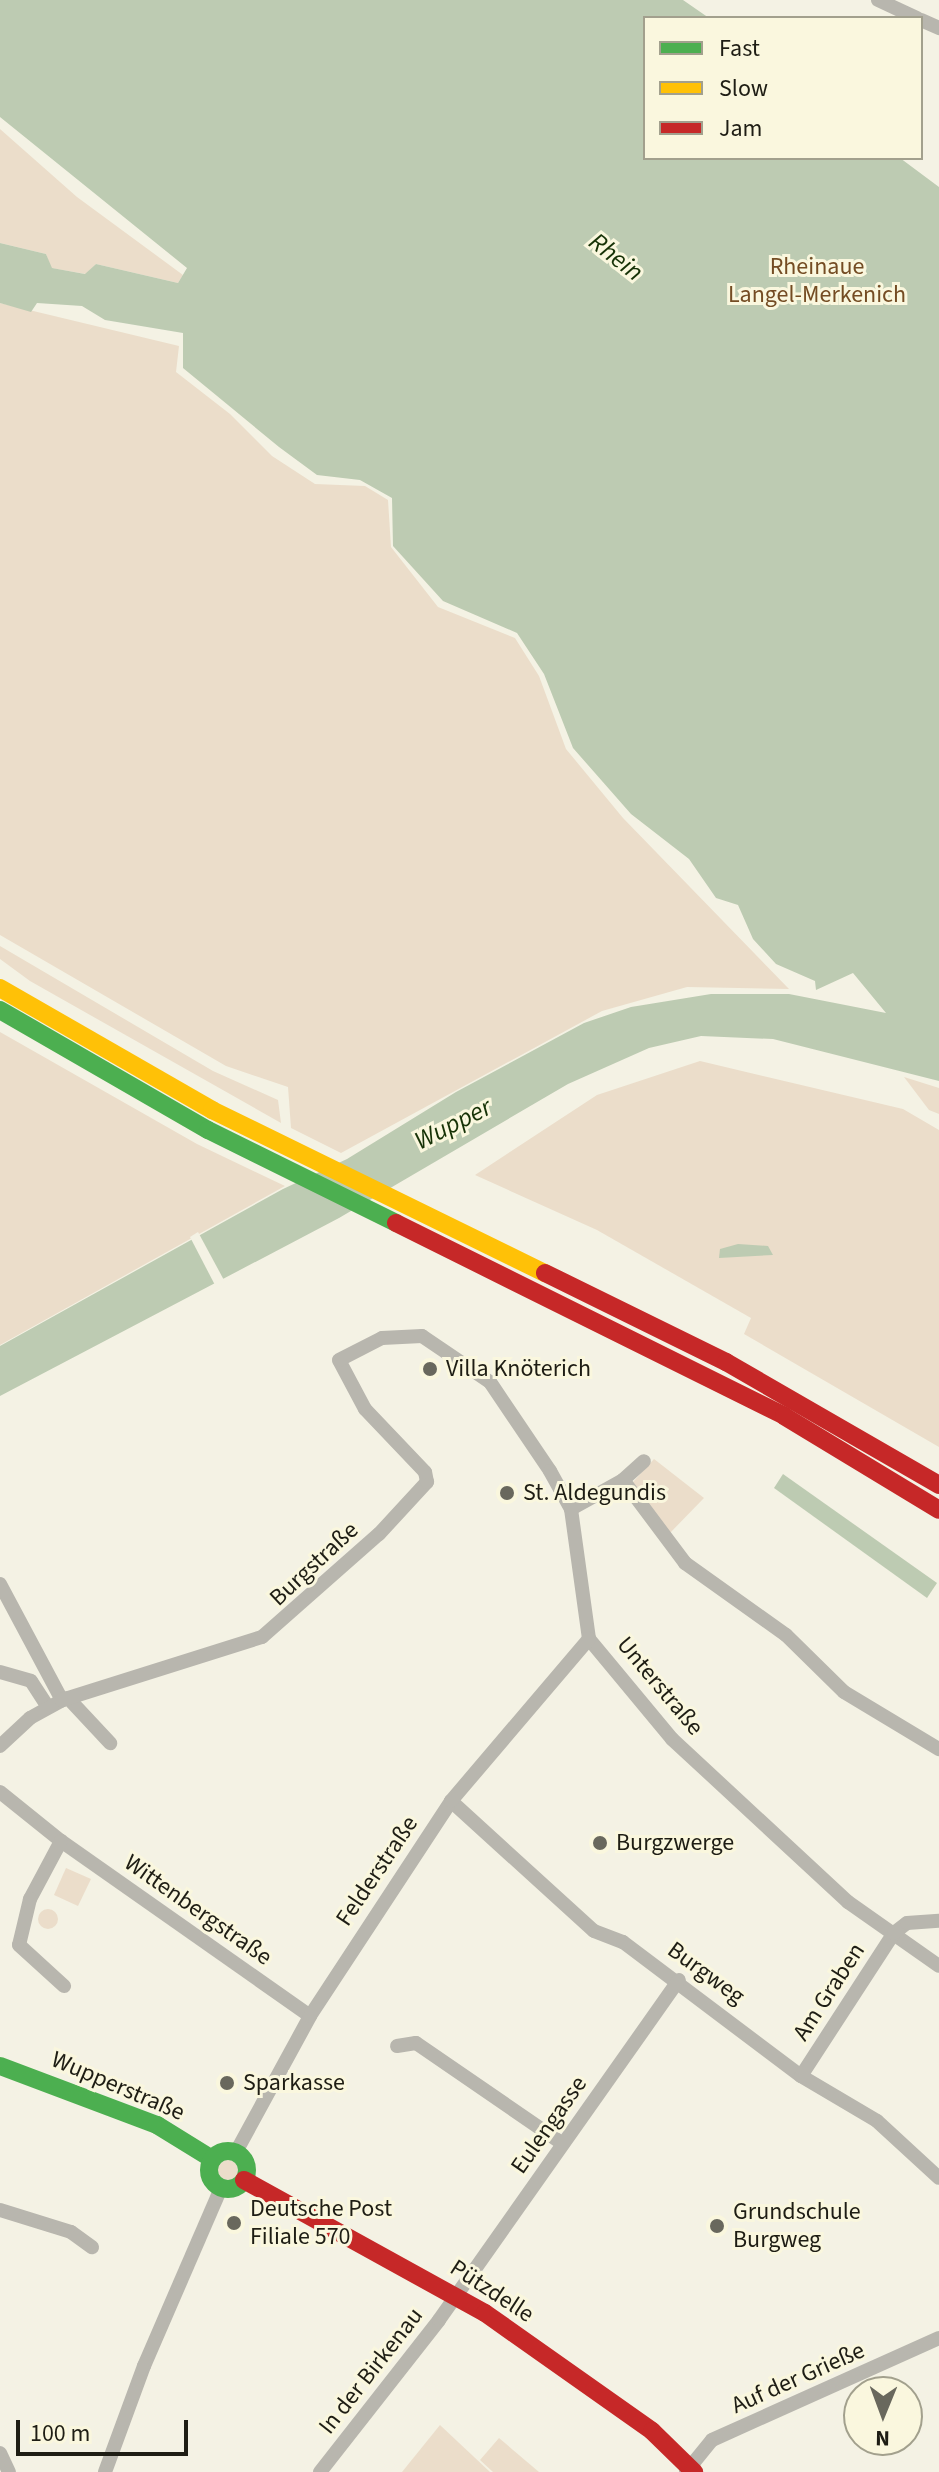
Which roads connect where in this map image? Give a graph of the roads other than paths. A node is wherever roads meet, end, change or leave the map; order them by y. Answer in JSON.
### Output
{"nodes":[{"id":1,"x":878,"y":0,"type":"edge"},
{"id":2,"x":913,"y":16,"type":"edge"},
{"id":3,"x":0,"y":988,"type":"edge"},
{"id":4,"x":0,"y":1010,"type":"edge"},
{"id":5,"x":339,"y":1360,"type":"joint"},
{"id":6,"x":644,"y":1461,"type":"dead end"},
{"id":7,"x":623,"y":1480,"type":"junction"},
{"id":8,"x":939,"y":1485,"type":"edge"},
{"id":9,"x":571,"y":1509,"type":"junction"},
{"id":10,"x":939,"y":1510,"type":"edge"},
{"id":11,"x":1,"y":1590,"type":"edge"},
{"id":12,"x":589,"y":1639,"type":"junction"},
{"id":13,"x":0,"y":1672,"type":"edge"},
{"id":14,"x":65,"y":1699,"type":"junction"},
{"id":15,"x":47,"y":1706,"type":"junction"},
{"id":16,"x":110,"y":1743,"type":"dead end"},
{"id":17,"x":0,"y":1746,"type":"edge"},
{"id":18,"x":939,"y":1749,"type":"edge"},
{"id":19,"x":0,"y":1792,"type":"edge"},
{"id":20,"x":451,"y":1801,"type":"junction"},
{"id":21,"x":61,"y":1841,"type":"junction"},
{"id":22,"x":939,"y":1921,"type":"edge"},
{"id":23,"x":894,"y":1933,"type":"junction"},
{"id":24,"x":939,"y":1966,"type":"edge"},
{"id":25,"x":679,"y":1980,"type":"junction"},
{"id":26,"x":64,"y":1986,"type":"dead end"},
{"id":27,"x":310,"y":2016,"type":"junction"},
{"id":28,"x":397,"y":2046,"type":"dead end"},
{"id":29,"x":0,"y":2066,"type":"edge"},
{"id":30,"x":801,"y":2076,"type":"junction"},
{"id":31,"x":563,"y":2144,"type":"junction"},
{"id":32,"x":236,"y":2152,"type":"junction"},
{"id":33,"x":212,"y":2159,"type":"junction"},
{"id":34,"x":939,"y":2178,"type":"edge"},
{"id":35,"x":244,"y":2180,"type":"junction"},
{"id":36,"x":221,"y":2188,"type":"junction"},
{"id":37,"x":0,"y":2210,"type":"edge"},
{"id":38,"x":92,"y":2247,"type":"dead end"},
{"id":39,"x":456,"y":2295,"type":"junction"},
{"id":40,"x":939,"y":2338,"type":"edge"},
{"id":41,"x":0,"y":2453,"type":"edge"},
{"id":42,"x":690,"y":2470,"type":"edge"},
{"id":43,"x":9,"y":2472,"type":"edge"},
{"id":44,"x":105,"y":2472,"type":"edge"},
{"id":45,"x":320,"y":2472,"type":"edge"}],
"edges":[{"from":1,"to":2,"type":"street"},
{"from":3,"to":8,"type":"main road"},
{"from":4,"to":10,"type":"main road"},
{"from":5,"to":9,"type":"street","name":"Unterstraße"},
{"from":5,"to":14,"type":"street","name":"Burgstraße"},
{"from":6,"to":7,"type":"street"},
{"from":7,"to":9,"type":"street"},
{"from":7,"to":18,"type":"street"},
{"from":9,"to":12,"type":"street","name":"Unterstraße"},
{"from":11,"to":14,"type":"street"},
{"from":12,"to":20,"type":"street","name":"Felderstraße"},
{"from":12,"to":23,"type":"street","name":"Unterstraße"},
{"from":13,"to":15,"type":"street"},
{"from":14,"to":15,"type":"street","name":"Burgstraße"},
{"from":14,"to":16,"type":"street"},
{"from":15,"to":17,"type":"street","name":"Burgstraße"},
{"from":19,"to":21,"type":"street","name":"Wittenbergstraße"},
{"from":20,"to":25,"type":"street","name":"Burgweg"},
{"from":20,"to":27,"type":"street","name":"Felderstraße"},
{"from":21,"to":26,"type":"street"},
{"from":21,"to":27,"type":"street","name":"Wittenbergstraße"},
{"from":22,"to":23,"type":"street"},
{"from":23,"to":24,"type":"street","name":"Unterstraße"},
{"from":23,"to":30,"type":"street","name":"Am Graben"},
{"from":25,"to":30,"type":"street","name":"Burgweg"},
{"from":25,"to":31,"type":"street","name":"Eulengasse"},
{"from":27,"to":32,"type":"street","name":"Felderstraße"},
{"from":28,"to":31,"type":"street"},
{"from":29,"to":33,"type":"main road","name":"Wupperstraße"},
{"from":30,"to":34,"type":"street","name":"Burgweg"},
{"from":31,"to":39,"type":"street","name":"Eulengasse"},
{"from":32,"to":33,"type":"main road"},
{"from":32,"to":35,"type":"main road"},
{"from":33,"to":36,"type":"main road"},
{"from":35,"to":36,"type":"main road"},
{"from":35,"to":39,"type":"main road","name":"Pützdelle"},
{"from":36,"to":44,"type":"street"},
{"from":37,"to":38,"type":"street"},
{"from":39,"to":42,"type":"main road","name":"Pützdelle"},
{"from":39,"to":45,"type":"street","name":"In der Birkenau"},
{"from":40,"to":42,"type":"street","name":"Auf der Grieße"},
{"from":41,"to":43,"type":"street"}]}
